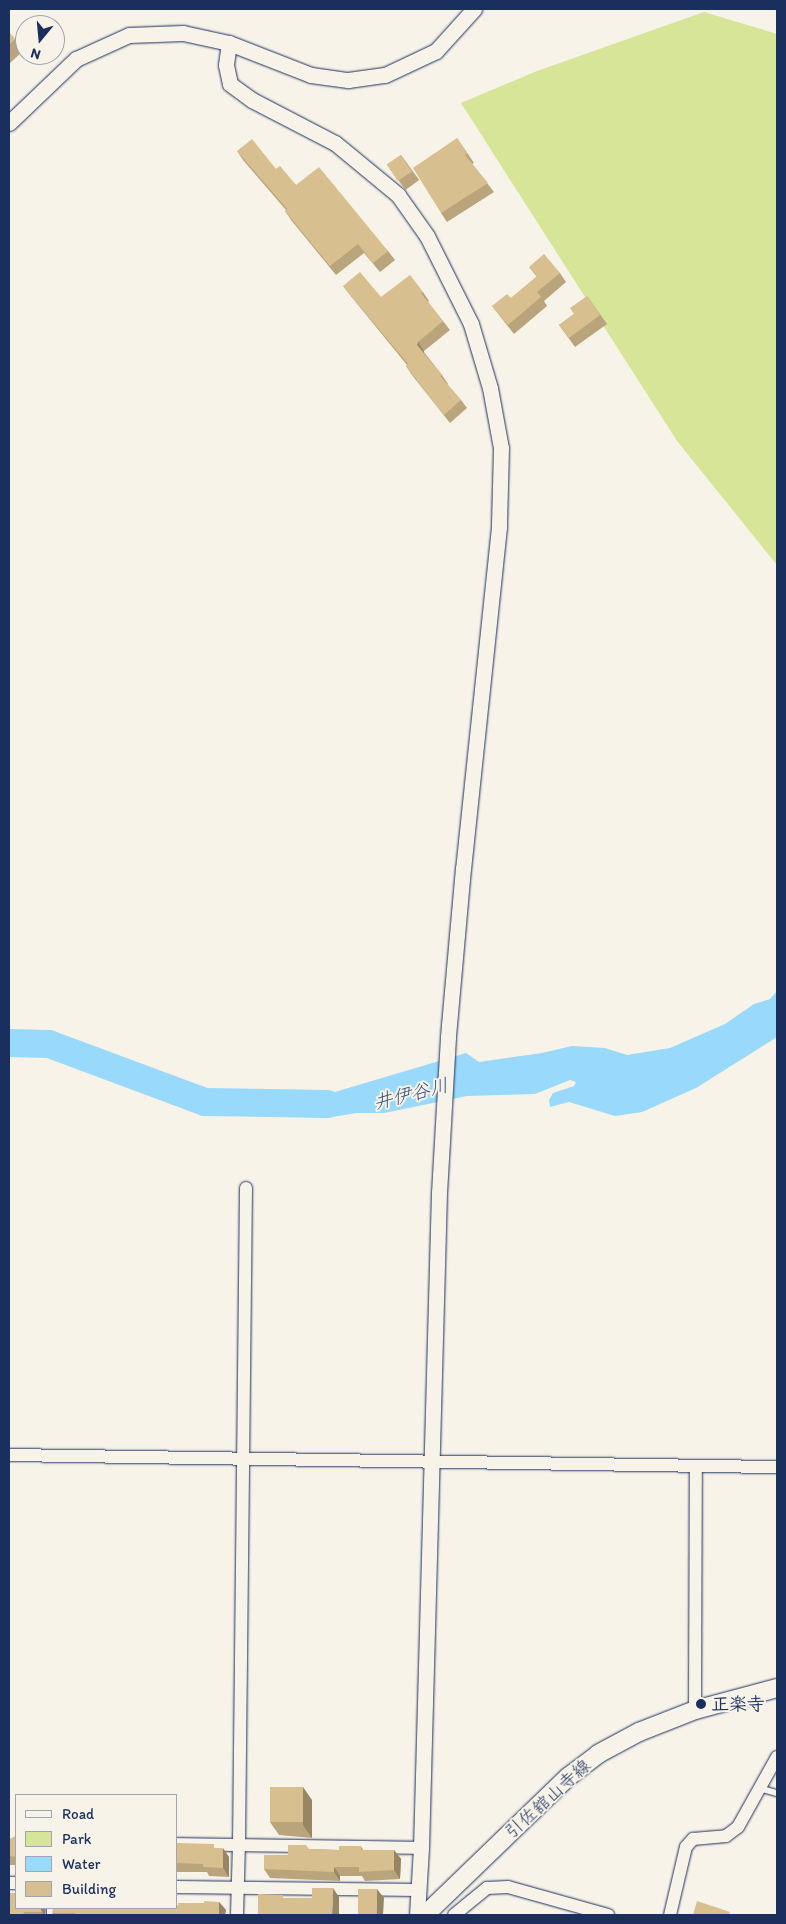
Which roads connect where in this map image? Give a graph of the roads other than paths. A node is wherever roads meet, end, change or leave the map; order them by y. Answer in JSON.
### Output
{"nodes":[{"id":1,"x":474,"y":9,"type":"edge"},
{"id":2,"x":228,"y":43,"type":"junction"},
{"id":3,"x":9,"y":123,"type":"edge"},
{"id":4,"x":246,"y":1188,"type":"dead end"},
{"id":5,"x":9,"y":1455,"type":"edge"},
{"id":6,"x":243,"y":1459,"type":"junction"},
{"id":7,"x":432,"y":1463,"type":"junction"},
{"id":8,"x":696,"y":1466,"type":"junction"},
{"id":9,"x":777,"y":1467,"type":"edge"},
{"id":10,"x":777,"y":1688,"type":"edge"},
{"id":11,"x":695,"y":1710,"type":"junction"},
{"id":12,"x":777,"y":1757,"type":"edge"},
{"id":13,"x":759,"y":1788,"type":"junction"},
{"id":14,"x":777,"y":1794,"type":"edge"},
{"id":15,"x":178,"y":1844,"type":"edge"},
{"id":16,"x":239,"y":1845,"type":"junction"},
{"id":17,"x":421,"y":1848,"type":"junction"},
{"id":18,"x":178,"y":1887,"type":"edge"},
{"id":19,"x":238,"y":1889,"type":"junction"},
{"id":20,"x":418,"y":1890,"type":"junction"},
{"id":21,"x":426,"y":1914,"type":"edge"},
{"id":22,"x":237,"y":1915,"type":"edge"},
{"id":23,"x":454,"y":1915,"type":"edge"},
{"id":24,"x":608,"y":1915,"type":"edge"},
{"id":25,"x":670,"y":1915,"type":"edge"}],
"edges":[{"from":1,"to":2,"type":"street"},
{"from":2,"to":3,"type":"street"},
{"from":2,"to":7,"type":"street"},
{"from":4,"to":6,"type":"street"},
{"from":5,"to":6,"type":"street"},
{"from":6,"to":7,"type":"street"},
{"from":6,"to":16,"type":"street"},
{"from":7,"to":8,"type":"street"},
{"from":7,"to":17,"type":"street"},
{"from":8,"to":9,"type":"street"},
{"from":8,"to":11,"type":"street"},
{"from":10,"to":11,"type":"main road","name":"引佐舘山寺線"},
{"from":11,"to":21,"type":"main road","name":"引佐舘山寺線"},
{"from":12,"to":13,"type":"street"},
{"from":13,"to":14,"type":"lane"},
{"from":13,"to":25,"type":"street"},
{"from":15,"to":16,"type":"street"},
{"from":16,"to":17,"type":"street"},
{"from":16,"to":19,"type":"street"},
{"from":17,"to":20,"type":"street"},
{"from":18,"to":19,"type":"street"},
{"from":19,"to":20,"type":"street"},
{"from":19,"to":22,"type":"street"},
{"from":20,"to":21,"type":"street"},
{"from":23,"to":24,"type":"street"}]}
